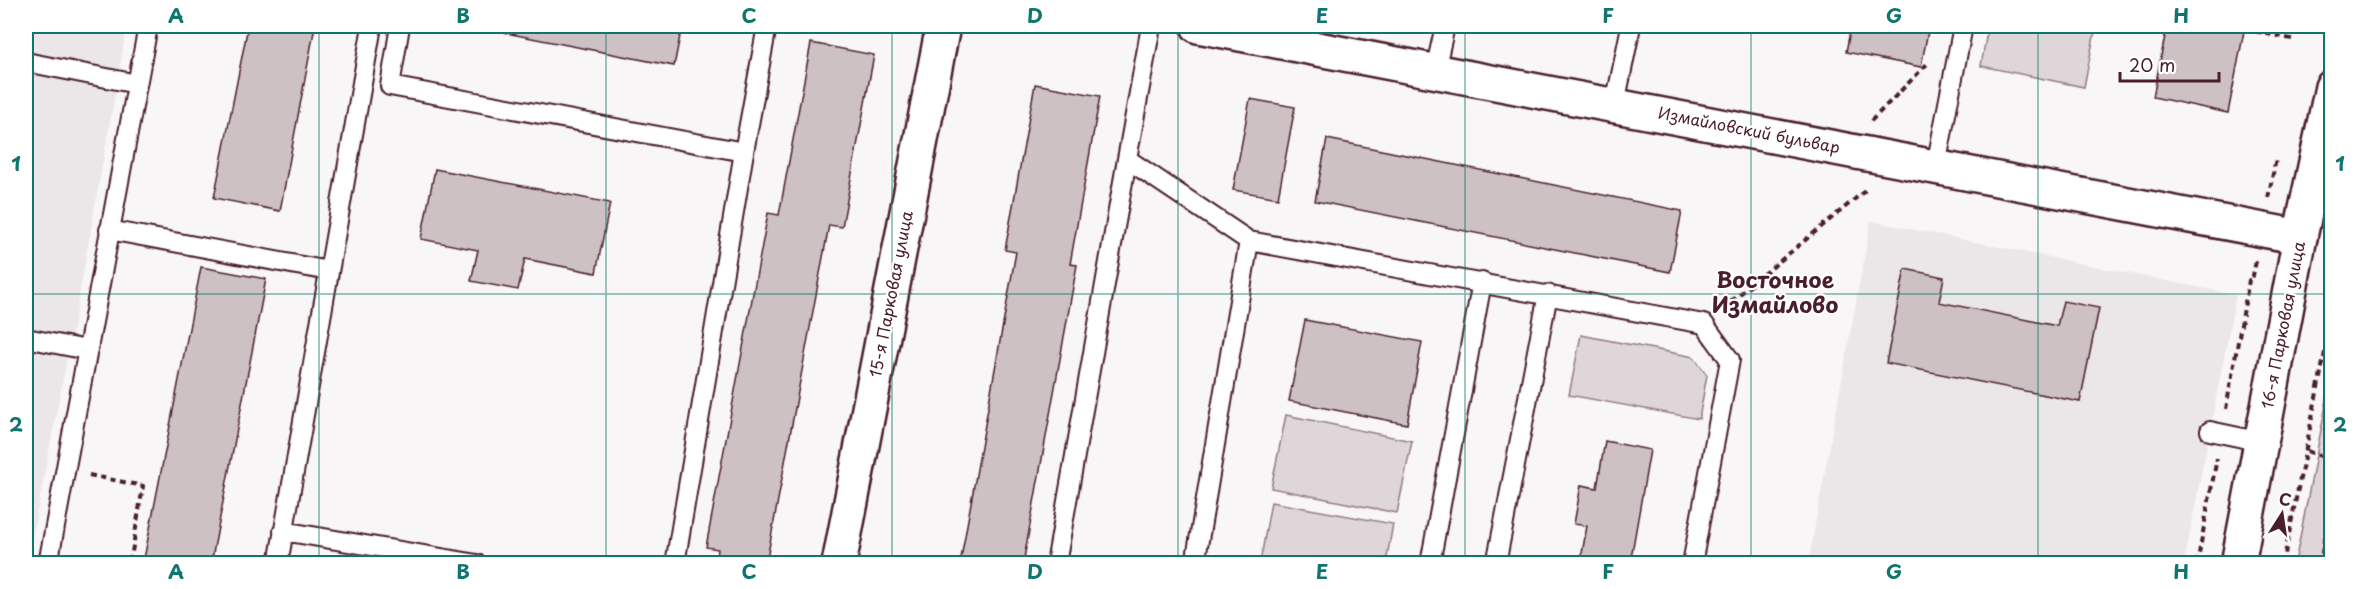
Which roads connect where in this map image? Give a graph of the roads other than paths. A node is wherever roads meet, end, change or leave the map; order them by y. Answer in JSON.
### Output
{"nodes":[{"id":1,"x":148,"y":26,"type":"edge"},
{"id":2,"x":372,"y":26,"type":"edge"},
{"id":3,"x":400,"y":26,"type":"edge"},
{"id":4,"x":767,"y":26,"type":"edge"},
{"id":5,"x":944,"y":26,"type":"edge"},
{"id":6,"x":1151,"y":26,"type":"edge"},
{"id":7,"x":1198,"y":26,"type":"edge"},
{"id":8,"x":1445,"y":26,"type":"edge"},
{"id":9,"x":1631,"y":26,"type":"edge"},
{"id":10,"x":1963,"y":26,"type":"edge"},
{"id":11,"x":1312,"y":36,"type":"edge"},
{"id":12,"x":26,"y":62,"type":"edge"},
{"id":13,"x":1435,"y":71,"type":"junction"},
{"id":14,"x":138,"y":84,"type":"junction"},
{"id":15,"x":1615,"y":104,"type":"junction"},
{"id":16,"x":2329,"y":106,"type":"edge"},
{"id":17,"x":744,"y":152,"type":"junction"},
{"id":18,"x":1127,"y":159,"type":"junction"},
{"id":19,"x":1936,"y":166,"type":"junction"},
{"id":20,"x":110,"y":230,"type":"junction"},
{"id":21,"x":2300,"y":237,"type":"junction"},
{"id":22,"x":1249,"y":241,"type":"junction"},
{"id":23,"x":329,"y":271,"type":"junction"},
{"id":24,"x":1482,"y":282,"type":"junction"},
{"id":25,"x":1548,"y":294,"type":"junction"},
{"id":26,"x":26,"y":338,"type":"edge"},
{"id":27,"x":87,"y":350,"type":"junction"},
{"id":28,"x":2210,"y":431,"type":"dead end"},
{"id":29,"x":2262,"y":442,"type":"junction"},
{"id":30,"x":284,"y":531,"type":"junction"},
{"id":31,"x":48,"y":564,"type":"edge"},
{"id":32,"x":278,"y":564,"type":"edge"},
{"id":33,"x":477,"y":564,"type":"edge"},
{"id":34,"x":675,"y":564,"type":"edge"},
{"id":35,"x":839,"y":564,"type":"edge"},
{"id":36,"x":1056,"y":564,"type":"edge"},
{"id":37,"x":1195,"y":564,"type":"edge"},
{"id":38,"x":1430,"y":564,"type":"edge"},
{"id":39,"x":1496,"y":564,"type":"edge"},
{"id":40,"x":1692,"y":564,"type":"edge"},
{"id":41,"x":2238,"y":564,"type":"edge"}],
"edges":[{"from":1,"to":14,"type":"lane"},
{"from":2,"to":23,"type":"lane"},
{"from":3,"to":17,"type":"lane"},
{"from":4,"to":17,"type":"lane"},
{"from":5,"to":35,"type":"street","name":"15-я Парковая улица"},
{"from":6,"to":18,"type":"lane"},
{"from":7,"to":11,"type":"street","name":"Измайловский бульвар"},
{"from":8,"to":13,"type":"lane"},
{"from":9,"to":15,"type":"lane"},
{"from":10,"to":19,"type":"lane"},
{"from":11,"to":13,"type":"street","name":"Измайловский бульвар"},
{"from":12,"to":14,"type":"lane"},
{"from":13,"to":15,"type":"street","name":"Измайловский бульвар"},
{"from":14,"to":20,"type":"lane"},
{"from":15,"to":19,"type":"street","name":"Измайловский бульвар"},
{"from":16,"to":21,"type":"street","name":"16-я Парковая улица"},
{"from":17,"to":34,"type":"lane"},
{"from":18,"to":22,"type":"lane"},
{"from":18,"to":36,"type":"lane"},
{"from":19,"to":21,"type":"street","name":"Измайловский бульвар"},
{"from":20,"to":23,"type":"lane"},
{"from":20,"to":27,"type":"lane"},
{"from":21,"to":29,"type":"street","name":"16-я Парковая улица"},
{"from":22,"to":24,"type":"lane"},
{"from":22,"to":37,"type":"lane"},
{"from":23,"to":30,"type":"lane"},
{"from":24,"to":25,"type":"lane"},
{"from":24,"to":38,"type":"lane"},
{"from":25,"to":39,"type":"lane"},
{"from":25,"to":40,"type":"lane"},
{"from":26,"to":27,"type":"lane"},
{"from":27,"to":31,"type":"lane"},
{"from":28,"to":29,"type":"lane"},
{"from":29,"to":41,"type":"street","name":"16-я Парковая улица"},
{"from":30,"to":32,"type":"lane"},
{"from":30,"to":33,"type":"lane"}]}
